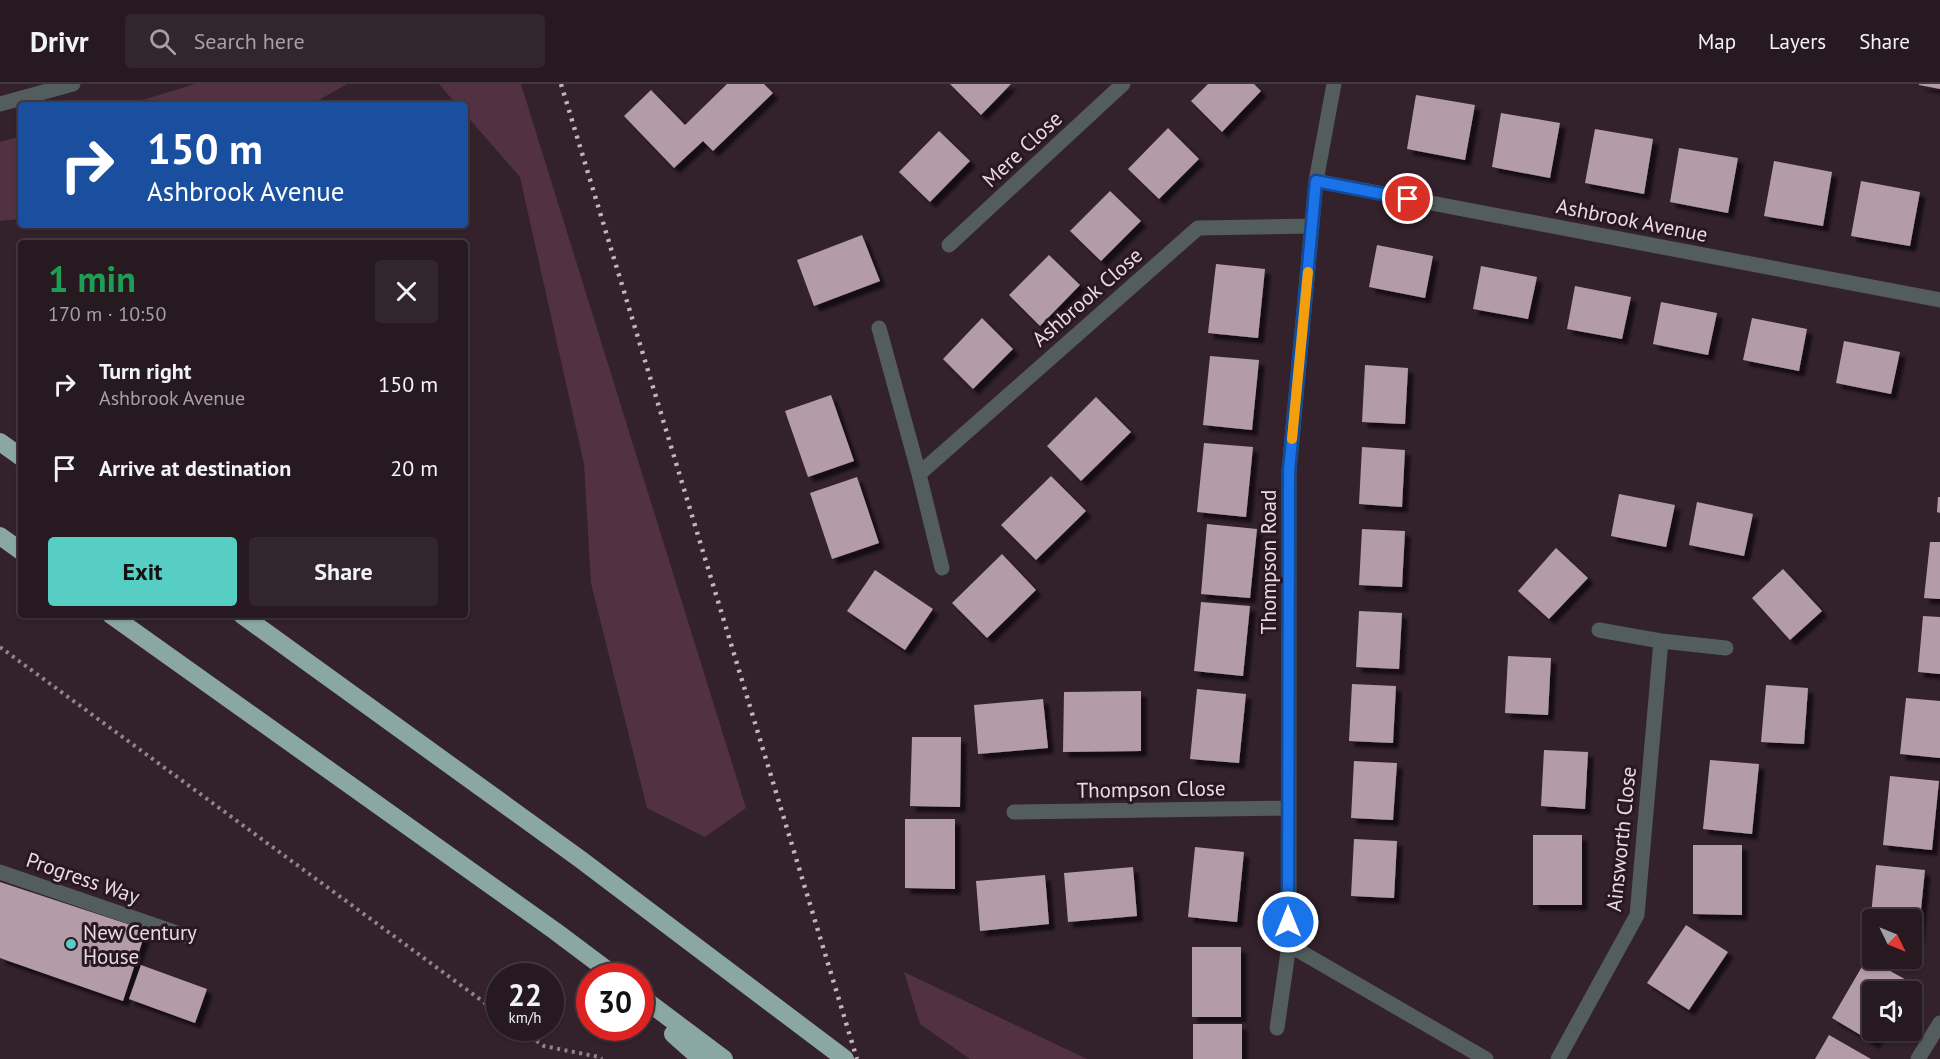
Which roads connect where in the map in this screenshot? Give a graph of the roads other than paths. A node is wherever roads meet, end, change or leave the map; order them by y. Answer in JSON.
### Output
{"nodes":[{"id":1,"x":73,"y":84,"type":"edge"},
{"id":2,"x":1123,"y":84,"type":"edge"},
{"id":3,"x":1334,"y":84,"type":"edge"},
{"id":4,"x":0,"y":104,"type":"edge"},
{"id":5,"x":1316,"y":181,"type":"junction"},
{"id":6,"x":1312,"y":226,"type":"junction"},
{"id":7,"x":949,"y":245,"type":"dead end"},
{"id":8,"x":1940,"y":300,"type":"edge"},
{"id":9,"x":879,"y":328,"type":"dead end"},
{"id":10,"x":0,"y":442,"type":"edge"},
{"id":11,"x":18,"y":455,"type":"edge"},
{"id":12,"x":919,"y":474,"type":"junction"},
{"id":13,"x":0,"y":536,"type":"edge"},
{"id":14,"x":18,"y":549,"type":"edge"},
{"id":15,"x":942,"y":568,"type":"dead end"},
{"id":16,"x":115,"y":618,"type":"edge"},
{"id":17,"x":246,"y":618,"type":"edge"},
{"id":18,"x":1599,"y":630,"type":"dead end"},
{"id":19,"x":1661,"y":641,"type":"junction"},
{"id":20,"x":1726,"y":648,"type":"dead end"},
{"id":21,"x":1288,"y":808,"type":"junction"},
{"id":22,"x":1014,"y":812,"type":"dead end"},
{"id":23,"x":0,"y":872,"type":"edge"},
{"id":24,"x":555,"y":931,"type":"junction"},
{"id":25,"x":186,"y":936,"type":"dead end"},
{"id":26,"x":1288,"y":945,"type":"junction"},
{"id":27,"x":592,"y":963,"type":"edge"},
{"id":28,"x":598,"y":963,"type":"edge"},
{"id":29,"x":654,"y":1006,"type":"edge"},
{"id":30,"x":654,"y":1018,"type":"edge"},
{"id":31,"x":1940,"y":1023,"type":"edge"},
{"id":32,"x":1276,"y":1028,"type":"dead end"},
{"id":33,"x":701,"y":1059,"type":"edge"},
{"id":34,"x":724,"y":1059,"type":"edge"},
{"id":35,"x":845,"y":1059,"type":"edge"},
{"id":36,"x":1486,"y":1059,"type":"edge"},
{"id":37,"x":1558,"y":1059,"type":"edge"},
{"id":38,"x":1918,"y":1059,"type":"edge"}],
"edges":[{"from":1,"to":4,"type":"street"},
{"from":2,"to":7,"type":"street","name":"Mere Close"},
{"from":3,"to":5,"type":"street","name":"Thompson Road"},
{"from":5,"to":6,"type":"street","name":"Thompson Road"},
{"from":5,"to":8,"type":"street","name":"Ashbrook Avenue"},
{"from":6,"to":12,"type":"street","name":"Ashbrook Close"},
{"from":6,"to":21,"type":"street","name":"Thompson Road"},
{"from":9,"to":12,"type":"street"},
{"from":10,"to":11,"type":"highway"},
{"from":12,"to":15,"type":"street"},
{"from":13,"to":14,"type":"highway"},
{"from":16,"to":24,"type":"highway"},
{"from":17,"to":35,"type":"highway"},
{"from":18,"to":19,"type":"street"},
{"from":19,"to":20,"type":"street"},
{"from":19,"to":37,"type":"street","name":"Ainsworth Close"},
{"from":21,"to":22,"type":"street","name":"Thompson Close"},
{"from":21,"to":26,"type":"street","name":"Thompson Road"},
{"from":23,"to":25,"type":"street","name":"Progress Way"},
{"from":24,"to":27,"type":"highway"},
{"from":24,"to":28,"type":"highway"},
{"from":26,"to":32,"type":"street","name":"Thompson Road"},
{"from":26,"to":36,"type":"street"},
{"from":29,"to":34,"type":"highway"},
{"from":30,"to":33,"type":"highway"},
{"from":31,"to":38,"type":"street"}]}
